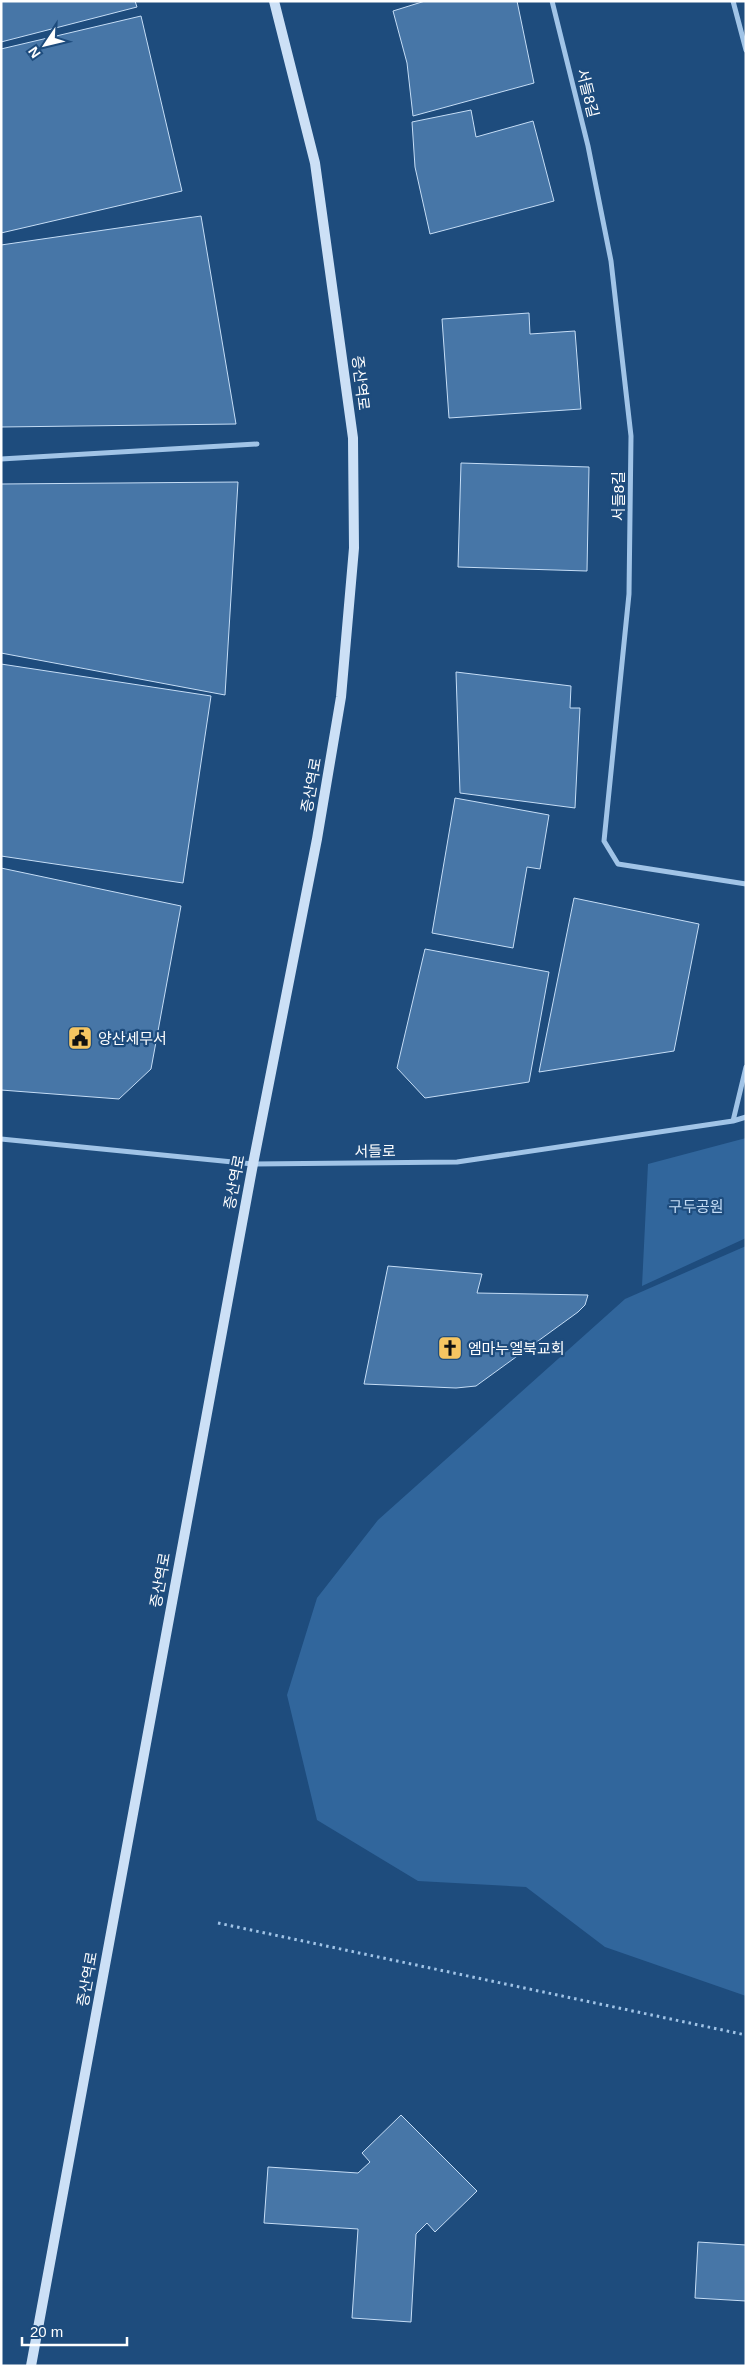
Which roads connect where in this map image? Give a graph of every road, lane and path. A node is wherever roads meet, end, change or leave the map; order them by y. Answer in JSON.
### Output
{"nodes":[{"id":1,"x":274,"y":1,"type":"edge"},
{"id":2,"x":552,"y":1,"type":"edge"},
{"id":3,"x":733,"y":1,"type":"edge"},
{"id":4,"x":746,"y":50,"type":"edge"},
{"id":5,"x":257,"y":444,"type":"dead end"},
{"id":6,"x":1,"y":459,"type":"edge"},
{"id":7,"x":746,"y":884,"type":"edge"},
{"id":8,"x":746,"y":1067,"type":"edge"},
{"id":9,"x":746,"y":1117,"type":"edge"},
{"id":10,"x":732,"y":1121,"type":"junction"},
{"id":11,"x":1,"y":1139,"type":"edge"},
{"id":12,"x":253,"y":1164,"type":"junction"},
{"id":13,"x":218,"y":1923,"type":"dead end"},
{"id":14,"x":746,"y":2035,"type":"edge"},
{"id":15,"x":30,"y":2366,"type":"edge"}],
"edges":[{"from":1,"to":12,"type":"street","name":"증산역로"},
{"from":2,"to":7,"type":"street","name":"서들8길"},
{"from":3,"to":4,"type":"street"},
{"from":5,"to":6,"type":"street"},
{"from":8,"to":10,"type":"street"},
{"from":9,"to":10,"type":"street","name":"서들로"},
{"from":10,"to":12,"type":"street","name":"서들로"},
{"from":11,"to":12,"type":"street","name":"서들로"},
{"from":12,"to":15,"type":"street","name":"증산역로"},
{"from":13,"to":14,"type":"path"}]}
